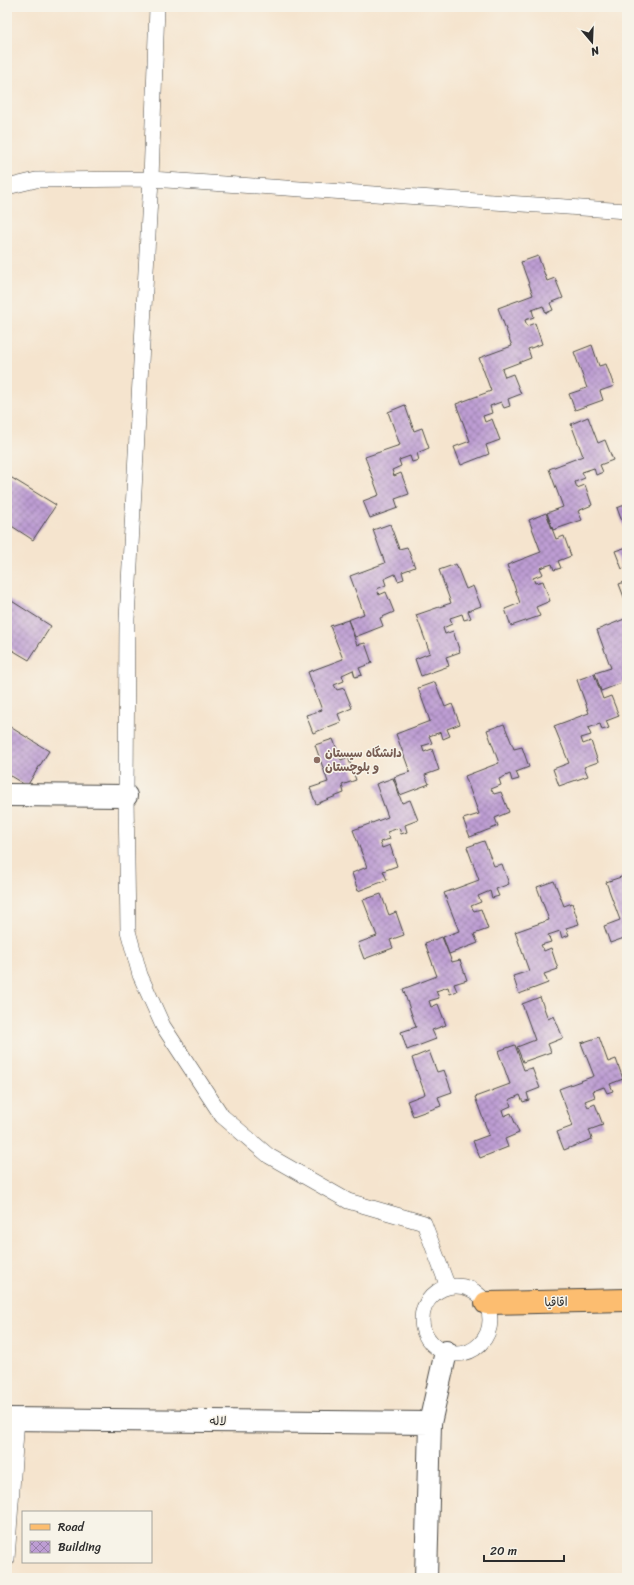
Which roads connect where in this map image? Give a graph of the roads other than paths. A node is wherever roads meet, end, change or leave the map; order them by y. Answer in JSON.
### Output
{"nodes":[{"id":1,"x":157,"y":7,"type":"edge"},
{"id":2,"x":151,"y":178,"type":"junction"},
{"id":3,"x":7,"y":187,"type":"edge"},
{"id":4,"x":627,"y":211,"type":"edge"},
{"id":5,"x":7,"y":795,"type":"edge"},
{"id":6,"x":126,"y":796,"type":"junction"},
{"id":7,"x":448,"y":1287,"type":"junction"},
{"id":8,"x":627,"y":1300,"type":"edge"},
{"id":9,"x":486,"y":1303,"type":"junction"},
{"id":10,"x":446,"y":1352,"type":"junction"},
{"id":11,"x":12,"y":1418,"type":"edge"},
{"id":12,"x":430,"y":1423,"type":"junction"},
{"id":13,"x":7,"y":1559,"type":"edge"},
{"id":14,"x":426,"y":1578,"type":"edge"}],
"edges":[{"from":1,"to":2,"type":"lane"},
{"from":2,"to":3,"type":"lane"},
{"from":2,"to":4,"type":"lane"},
{"from":2,"to":6,"type":"lane"},
{"from":5,"to":6,"type":"street"},
{"from":6,"to":7,"type":"lane"},
{"from":7,"to":9,"type":"lane"},
{"from":7,"to":10,"type":"lane"},
{"from":8,"to":9,"type":"main road","name":"اقاقیا"},
{"from":9,"to":10,"type":"lane"},
{"from":10,"to":12,"type":"street"},
{"from":11,"to":12,"type":"street","name":"لاله"},
{"from":11,"to":13,"type":"lane"},
{"from":12,"to":14,"type":"street"}]}
